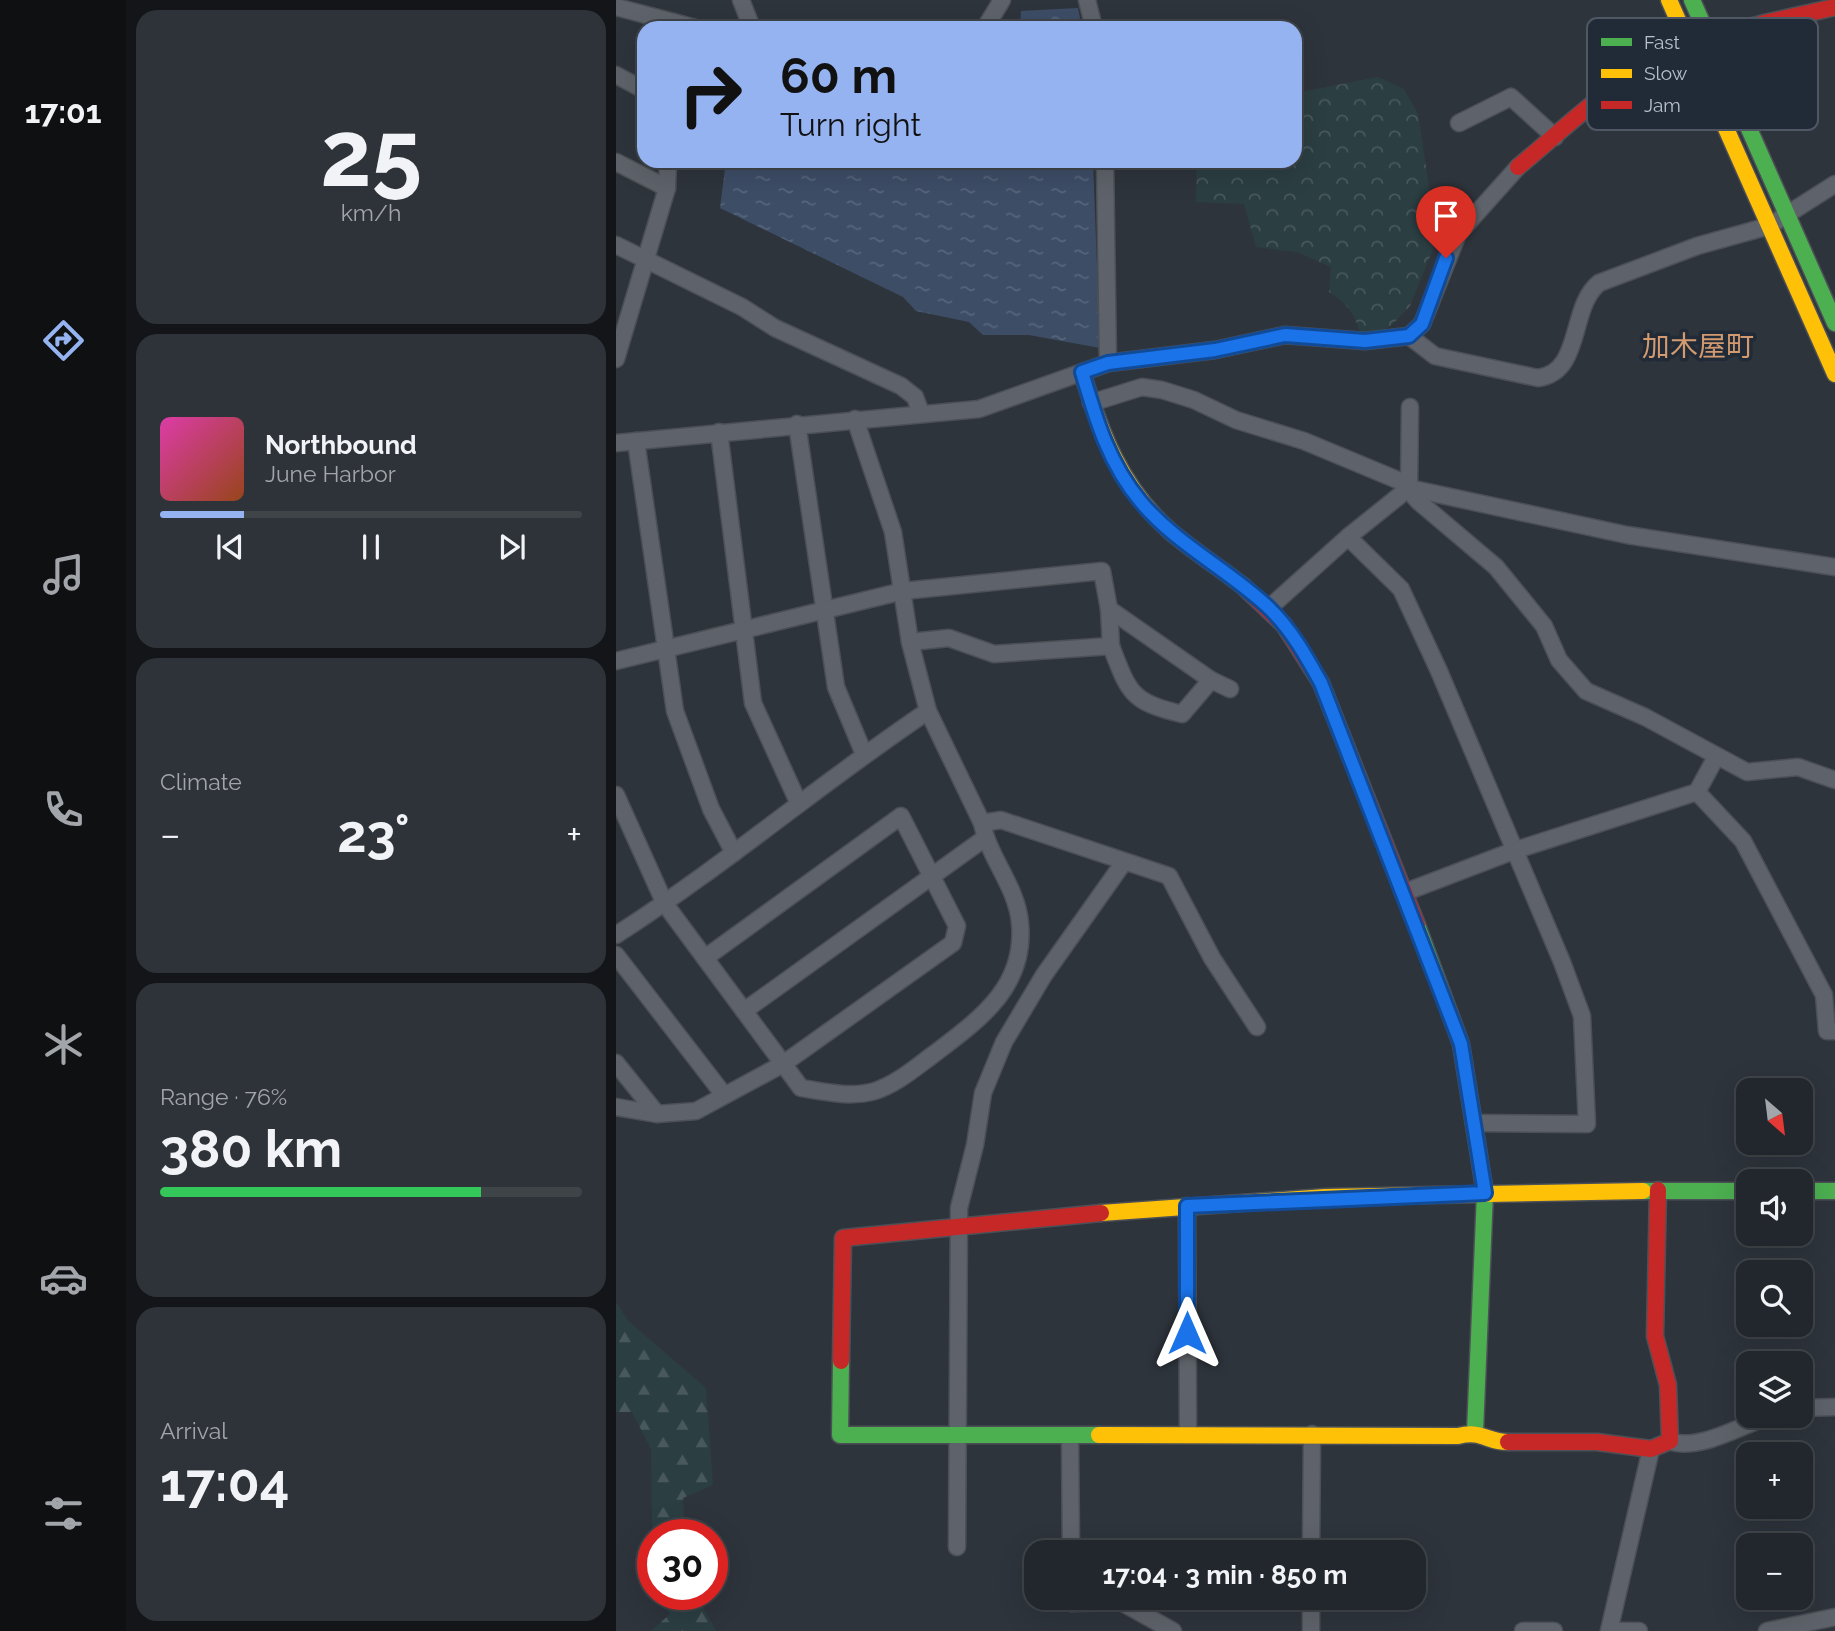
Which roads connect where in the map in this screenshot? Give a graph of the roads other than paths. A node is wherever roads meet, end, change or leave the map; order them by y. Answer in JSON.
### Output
{"nodes":[{"id":1,"x":741,"y":0,"type":"edge"},
{"id":2,"x":1002,"y":0,"type":"edge"},
{"id":3,"x":1087,"y":0,"type":"edge"},
{"id":4,"x":1669,"y":0,"type":"edge"},
{"id":5,"x":1692,"y":0,"type":"edge"},
{"id":6,"x":616,"y":7,"type":"edge"},
{"id":7,"x":1835,"y":7,"type":"edge"},
{"id":8,"x":1677,"y":18,"type":"edge"},
{"id":9,"x":1700,"y":18,"type":"edge"},
{"id":10,"x":1790,"y":18,"type":"edge"},
{"id":11,"x":660,"y":21,"type":"edge"},
{"id":12,"x":749,"y":21,"type":"edge"},
{"id":13,"x":989,"y":21,"type":"edge"},
{"id":14,"x":1092,"y":21,"type":"edge"},
{"id":15,"x":616,"y":75,"type":"edge"},
{"id":16,"x":637,"y":86,"type":"edge"},
{"id":17,"x":1587,"y":110,"type":"edge"},
{"id":18,"x":1459,"y":122,"type":"dead end"},
{"id":19,"x":1726,"y":130,"type":"edge"},
{"id":20,"x":1749,"y":130,"type":"edge"},
{"id":21,"x":1555,"y":137,"type":"junction"},
{"id":22,"x":616,"y":162,"type":"edge"},
{"id":23,"x":668,"y":168,"type":"edge"},
{"id":24,"x":1105,"y":168,"type":"edge"},
{"id":25,"x":1835,"y":184,"type":"edge"},
{"id":26,"x":667,"y":188,"type":"junction"},
{"id":27,"x":1788,"y":217,"type":"junction"},
{"id":28,"x":1769,"y":226,"type":"junction"},
{"id":29,"x":616,"y":245,"type":"edge"},
{"id":30,"x":648,"y":259,"type":"junction"},
{"id":31,"x":1835,"y":323,"type":"edge"},
{"id":32,"x":1409,"y":336,"type":"junction"},
{"id":33,"x":616,"y":359,"type":"edge"},
{"id":34,"x":1108,"y":363,"type":"junction"},
{"id":35,"x":1082,"y":372,"type":"junction"},
{"id":36,"x":1835,"y":374,"type":"edge"},
{"id":37,"x":1091,"y":403,"type":"junction"},
{"id":38,"x":1410,"y":407,"type":"dead end"},
{"id":39,"x":921,"y":413,"type":"junction"},
{"id":40,"x":855,"y":419,"type":"junction"},
{"id":41,"x":797,"y":425,"type":"junction"},
{"id":42,"x":719,"y":432,"type":"junction"},
{"id":43,"x":636,"y":441,"type":"junction"},
{"id":44,"x":616,"y":443,"type":"edge"},
{"id":45,"x":1409,"y":488,"type":"junction"},
{"id":46,"x":1349,"y":537,"type":"junction"},
{"id":47,"x":1835,"y":567,"type":"edge"},
{"id":48,"x":903,"y":591,"type":"junction"},
{"id":49,"x":1269,"y":608,"type":"junction"},
{"id":50,"x":1109,"y":609,"type":"junction"},
{"id":51,"x":823,"y":610,"type":"junction"},
{"id":52,"x":745,"y":628,"type":"junction"},
{"id":53,"x":909,"y":642,"type":"junction"},
{"id":54,"x":1111,"y":646,"type":"junction"},
{"id":55,"x":666,"y":648,"type":"junction"},
{"id":56,"x":616,"y":661,"type":"edge"},
{"id":57,"x":1211,"y":680,"type":"junction"},
{"id":58,"x":1230,"y":689,"type":"dead end"},
{"id":59,"x":928,"y":711,"type":"junction"},
{"id":60,"x":864,"y":754,"type":"junction"},
{"id":61,"x":1716,"y":757,"type":"junction"},
{"id":62,"x":1835,"y":780,"type":"edge"},
{"id":63,"x":1697,"y":792,"type":"junction"},
{"id":64,"x":616,"y":795,"type":"edge"},
{"id":65,"x":799,"y":804,"type":"junction"},
{"id":66,"x":983,"y":831,"type":"junction"},
{"id":67,"x":1513,"y":851,"type":"junction"},
{"id":68,"x":734,"y":853,"type":"junction"},
{"id":69,"x":1124,"y":862,"type":"junction"},
{"id":70,"x":933,"y":875,"type":"junction"},
{"id":71,"x":1403,"y":893,"type":"junction"},
{"id":72,"x":665,"y":904,"type":"junction"},
{"id":73,"x":616,"y":935,"type":"edge"},
{"id":74,"x":616,"y":955,"type":"edge"},
{"id":75,"x":705,"y":958,"type":"junction"},
{"id":76,"x":744,"y":1011,"type":"junction"},
{"id":77,"x":1257,"y":1027,"type":"dead end"},
{"id":78,"x":1835,"y":1031,"type":"edge"},
{"id":79,"x":616,"y":1063,"type":"edge"},
{"id":80,"x":783,"y":1064,"type":"junction"},
{"id":81,"x":724,"y":1096,"type":"junction"},
{"id":82,"x":616,"y":1107,"type":"edge"},
{"id":83,"x":657,"y":1114,"type":"junction"},
{"id":84,"x":1474,"y":1123,"type":"junction"},
{"id":85,"x":1658,"y":1190,"type":"junction"},
{"id":86,"x":1736,"y":1191,"type":"edge"},
{"id":87,"x":1813,"y":1191,"type":"edge"},
{"id":88,"x":1835,"y":1191,"type":"edge"},
{"id":89,"x":1485,"y":1193,"type":"junction"},
{"id":90,"x":1187,"y":1206,"type":"junction"},
{"id":91,"x":960,"y":1227,"type":"junction"},
{"id":92,"x":1813,"y":1408,"type":"edge"},
{"id":93,"x":1835,"y":1408,"type":"edge"},
{"id":94,"x":1738,"y":1428,"type":"edge"},
{"id":95,"x":1475,"y":1432,"type":"junction"},
{"id":96,"x":957,"y":1434,"type":"junction"},
{"id":97,"x":1188,"y":1434,"type":"junction"},
{"id":98,"x":1312,"y":1434,"type":"junction"},
{"id":99,"x":1070,"y":1437,"type":"junction"},
{"id":100,"x":1670,"y":1441,"type":"junction"},
{"id":101,"x":1651,"y":1449,"type":"junction"},
{"id":102,"x":1071,"y":1540,"type":"edge"},
{"id":103,"x":1311,"y":1540,"type":"edge"},
{"id":104,"x":957,"y":1546,"type":"dead end"},
{"id":105,"x":1135,"y":1610,"type":"edge"},
{"id":106,"x":1311,"y":1610,"type":"edge"},
{"id":107,"x":1835,"y":1617,"type":"edge"},
{"id":108,"x":1173,"y":1631,"type":"edge"},
{"id":109,"x":1311,"y":1631,"type":"edge"},
{"id":110,"x":1523,"y":1631,"type":"edge"},
{"id":111,"x":1554,"y":1631,"type":"edge"},
{"id":112,"x":1612,"y":1631,"type":"edge"},
{"id":113,"x":1639,"y":1631,"type":"edge"},
{"id":114,"x":1767,"y":1631,"type":"edge"}],
"edges":[{"from":1,"to":12,"type":"street"},
{"from":2,"to":13,"type":"street"},
{"from":3,"to":14,"type":"street"},
{"from":4,"to":8,"type":"street"},
{"from":5,"to":9,"type":"street"},
{"from":6,"to":11,"type":"street"},
{"from":7,"to":10,"type":"street"},
{"from":15,"to":16,"type":"street"},
{"from":17,"to":21,"type":"street"},
{"from":18,"to":21,"type":"street"},
{"from":19,"to":28,"type":"street"},
{"from":20,"to":27,"type":"street"},
{"from":21,"to":32,"type":"street"},
{"from":22,"to":26,"type":"street"},
{"from":23,"to":26,"type":"street"},
{"from":24,"to":34,"type":"street"},
{"from":25,"to":27,"type":"street"},
{"from":26,"to":30,"type":"street"},
{"from":27,"to":28,"type":"street"},
{"from":27,"to":31,"type":"street"},
{"from":28,"to":32,"type":"street"},
{"from":28,"to":36,"type":"street"},
{"from":29,"to":30,"type":"street"},
{"from":30,"to":33,"type":"street"},
{"from":30,"to":39,"type":"street"},
{"from":32,"to":34,"type":"street"},
{"from":34,"to":35,"type":"street"},
{"from":35,"to":37,"type":"street"},
{"from":35,"to":39,"type":"street"},
{"from":37,"to":45,"type":"street"},
{"from":37,"to":49,"type":"street"},
{"from":38,"to":45,"type":"street"},
{"from":39,"to":40,"type":"street"},
{"from":40,"to":41,"type":"street"},
{"from":40,"to":48,"type":"street"},
{"from":41,"to":42,"type":"street"},
{"from":41,"to":51,"type":"street"},
{"from":42,"to":43,"type":"street"},
{"from":42,"to":52,"type":"street"},
{"from":43,"to":44,"type":"street"},
{"from":43,"to":55,"type":"street"},
{"from":45,"to":46,"type":"street"},
{"from":45,"to":47,"type":"street"},
{"from":45,"to":61,"type":"street"},
{"from":46,"to":49,"type":"street"},
{"from":46,"to":67,"type":"street"},
{"from":48,"to":50,"type":"street"},
{"from":48,"to":51,"type":"street"},
{"from":48,"to":53,"type":"street"},
{"from":49,"to":71,"type":"street"},
{"from":50,"to":54,"type":"street"},
{"from":50,"to":57,"type":"street"},
{"from":51,"to":52,"type":"street"},
{"from":51,"to":60,"type":"street"},
{"from":52,"to":55,"type":"street"},
{"from":52,"to":65,"type":"street"},
{"from":53,"to":54,"type":"street"},
{"from":53,"to":59,"type":"street"},
{"from":54,"to":57,"type":"street"},
{"from":55,"to":56,"type":"street"},
{"from":55,"to":68,"type":"street"},
{"from":57,"to":58,"type":"street"},
{"from":59,"to":60,"type":"street"},
{"from":59,"to":66,"type":"street"},
{"from":60,"to":65,"type":"street"},
{"from":61,"to":62,"type":"street"},
{"from":61,"to":63,"type":"street"},
{"from":63,"to":67,"type":"street"},
{"from":63,"to":78,"type":"street"},
{"from":64,"to":72,"type":"street"},
{"from":65,"to":68,"type":"street"},
{"from":66,"to":69,"type":"street"},
{"from":66,"to":70,"type":"street"},
{"from":66,"to":80,"type":"street"},
{"from":67,"to":71,"type":"street"},
{"from":67,"to":84,"type":"street"},
{"from":68,"to":72,"type":"street"},
{"from":69,"to":77,"type":"street"},
{"from":69,"to":91,"type":"street"},
{"from":70,"to":75,"type":"street"},
{"from":70,"to":76,"type":"street"},
{"from":70,"to":80,"type":"street"},
{"from":71,"to":84,"type":"street"},
{"from":72,"to":73,"type":"street"},
{"from":72,"to":75,"type":"street"},
{"from":74,"to":81,"type":"street"},
{"from":75,"to":76,"type":"street"},
{"from":76,"to":80,"type":"street"},
{"from":79,"to":83,"type":"street"},
{"from":80,"to":81,"type":"street"},
{"from":81,"to":83,"type":"street"},
{"from":82,"to":83,"type":"street"},
{"from":84,"to":89,"type":"street"},
{"from":85,"to":86,"type":"street"},
{"from":85,"to":89,"type":"street"},
{"from":85,"to":100,"type":"street"},
{"from":87,"to":88,"type":"street"},
{"from":89,"to":90,"type":"street"},
{"from":89,"to":95,"type":"street"},
{"from":90,"to":91,"type":"street"},
{"from":90,"to":97,"type":"street"},
{"from":91,"to":96,"type":"street"},
{"from":91,"to":96,"type":"street"},
{"from":92,"to":93,"type":"street"},
{"from":94,"to":100,"type":"street"},
{"from":95,"to":98,"type":"street"},
{"from":95,"to":101,"type":"street"},
{"from":96,"to":99,"type":"street"},
{"from":96,"to":104,"type":"street"},
{"from":97,"to":98,"type":"street"},
{"from":97,"to":99,"type":"street"},
{"from":98,"to":103,"type":"street"},
{"from":99,"to":102,"type":"street"},
{"from":100,"to":101,"type":"street"},
{"from":101,"to":112,"type":"street"},
{"from":105,"to":108,"type":"street"},
{"from":106,"to":109,"type":"street"},
{"from":107,"to":114,"type":"street"},
{"from":110,"to":111,"type":"street"},
{"from":112,"to":113,"type":"street"}]}
